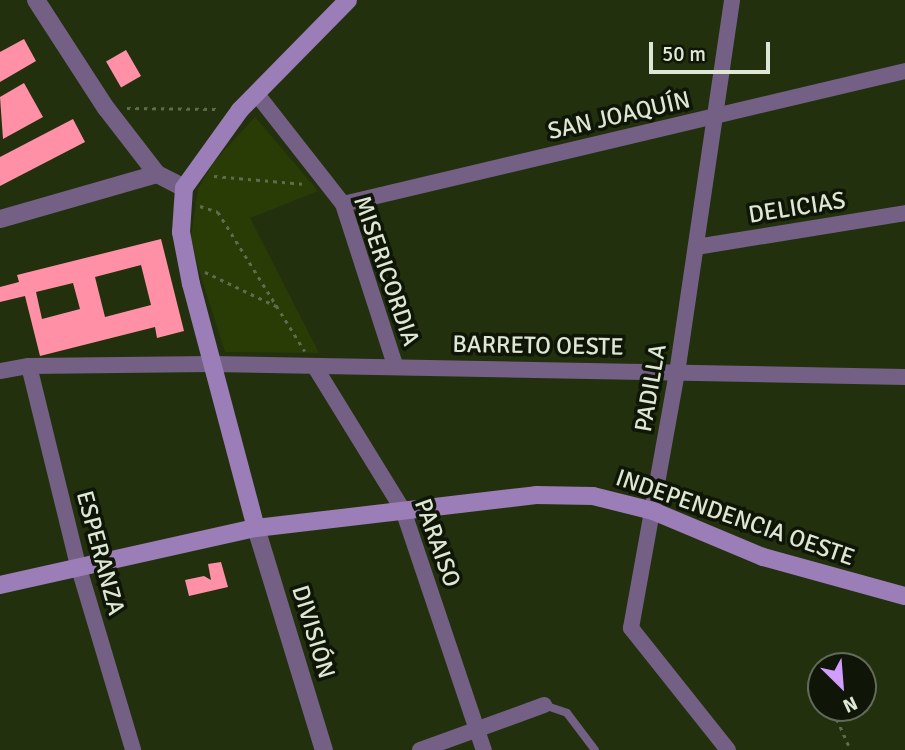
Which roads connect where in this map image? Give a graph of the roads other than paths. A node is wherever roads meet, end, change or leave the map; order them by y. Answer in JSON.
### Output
{"nodes":[{"id":1,"x":36,"y":0,"type":"edge"},
{"id":2,"x":348,"y":0,"type":"edge"},
{"id":3,"x":732,"y":0,"type":"edge"},
{"id":4,"x":905,"y":71,"type":"edge"},
{"id":5,"x":256,"y":93,"type":"junction"},
{"id":6,"x":717,"y":116,"type":"junction"},
{"id":7,"x":157,"y":174,"type":"junction"},
{"id":8,"x":186,"y":189,"type":"junction"},
{"id":9,"x":343,"y":204,"type":"junction"},
{"id":10,"x":905,"y":213,"type":"edge"},
{"id":11,"x":3,"y":215,"type":"edge"},
{"id":12,"x":696,"y":247,"type":"junction"},
{"id":13,"x":211,"y":364,"type":"junction"},
{"id":14,"x":395,"y":365,"type":"junction"},
{"id":15,"x":29,"y":366,"type":"junction"},
{"id":16,"x":315,"y":367,"type":"junction"},
{"id":17,"x":0,"y":371,"type":"edge"},
{"id":18,"x":677,"y":373,"type":"junction"},
{"id":19,"x":905,"y":377,"type":"edge"},
{"id":20,"x":403,"y":510,"type":"junction"},
{"id":21,"x":653,"y":511,"type":"junction"},
{"id":22,"x":256,"y":528,"type":"junction"},
{"id":23,"x":78,"y":565,"type":"junction"},
{"id":24,"x":0,"y":585,"type":"edge"},
{"id":25,"x":905,"y":596,"type":"edge"},
{"id":26,"x":544,"y":705,"type":"joint"},
{"id":27,"x":478,"y":730,"type":"junction"},
{"id":28,"x":133,"y":750,"type":"edge"},
{"id":29,"x":324,"y":750,"type":"edge"},
{"id":30,"x":420,"y":750,"type":"edge"},
{"id":31,"x":484,"y":750,"type":"edge"},
{"id":32,"x":594,"y":750,"type":"edge"},
{"id":33,"x":728,"y":750,"type":"edge"}],
"edges":[{"from":1,"to":7,"type":"street"},
{"from":2,"to":5,"type":"main road"},
{"from":3,"to":6,"type":"street","name":"PADILLA"},
{"from":4,"to":6,"type":"street","name":"SAN JOAQUÍN"},
{"from":5,"to":8,"type":"main road"},
{"from":5,"to":9,"type":"street","name":"MISERICORDIA"},
{"from":6,"to":9,"type":"street","name":"SAN JOAQUÍN"},
{"from":6,"to":12,"type":"street","name":"PADILLA"},
{"from":7,"to":8,"type":"street"},
{"from":7,"to":11,"type":"street"},
{"from":8,"to":13,"type":"main road"},
{"from":9,"to":14,"type":"street","name":"MISERICORDIA"},
{"from":10,"to":12,"type":"street","name":"DELICIAS"},
{"from":12,"to":18,"type":"street","name":"PADILLA"},
{"from":13,"to":15,"type":"street","name":"BARRETO OESTE"},
{"from":13,"to":16,"type":"street","name":"BARRETO OESTE"},
{"from":13,"to":22,"type":"main road"},
{"from":14,"to":16,"type":"street","name":"BARRETO OESTE"},
{"from":14,"to":18,"type":"street","name":"BARRETO OESTE"},
{"from":15,"to":17,"type":"street","name":"BARRETO OESTE"},
{"from":15,"to":23,"type":"street","name":"ESPERANZA"},
{"from":16,"to":20,"type":"street","name":"PARAISO"},
{"from":18,"to":19,"type":"street","name":"BARRETO OESTE"},
{"from":18,"to":21,"type":"street","name":"PADILLA"},
{"from":20,"to":21,"type":"main road","name":"INDEPENDENCIA OESTE"},
{"from":20,"to":22,"type":"main road","name":"INDEPENDENCIA OESTE"},
{"from":20,"to":27,"type":"street","name":"PARAISO"},
{"from":21,"to":25,"type":"main road","name":"INDEPENDENCIA OESTE"},
{"from":21,"to":33,"type":"street","name":"PADILLA"},
{"from":22,"to":23,"type":"main road","name":"INDEPENDENCIA OESTE"},
{"from":22,"to":29,"type":"street","name":"DIVISIÓN"},
{"from":23,"to":24,"type":"main road","name":"INDEPENDENCIA OESTE"},
{"from":23,"to":28,"type":"street","name":"ESPERANZA"},
{"from":26,"to":27,"type":"street"},
{"from":26,"to":32,"type":"lane"},
{"from":27,"to":30,"type":"street"},
{"from":27,"to":31,"type":"street","name":"PARAISO"}]}
